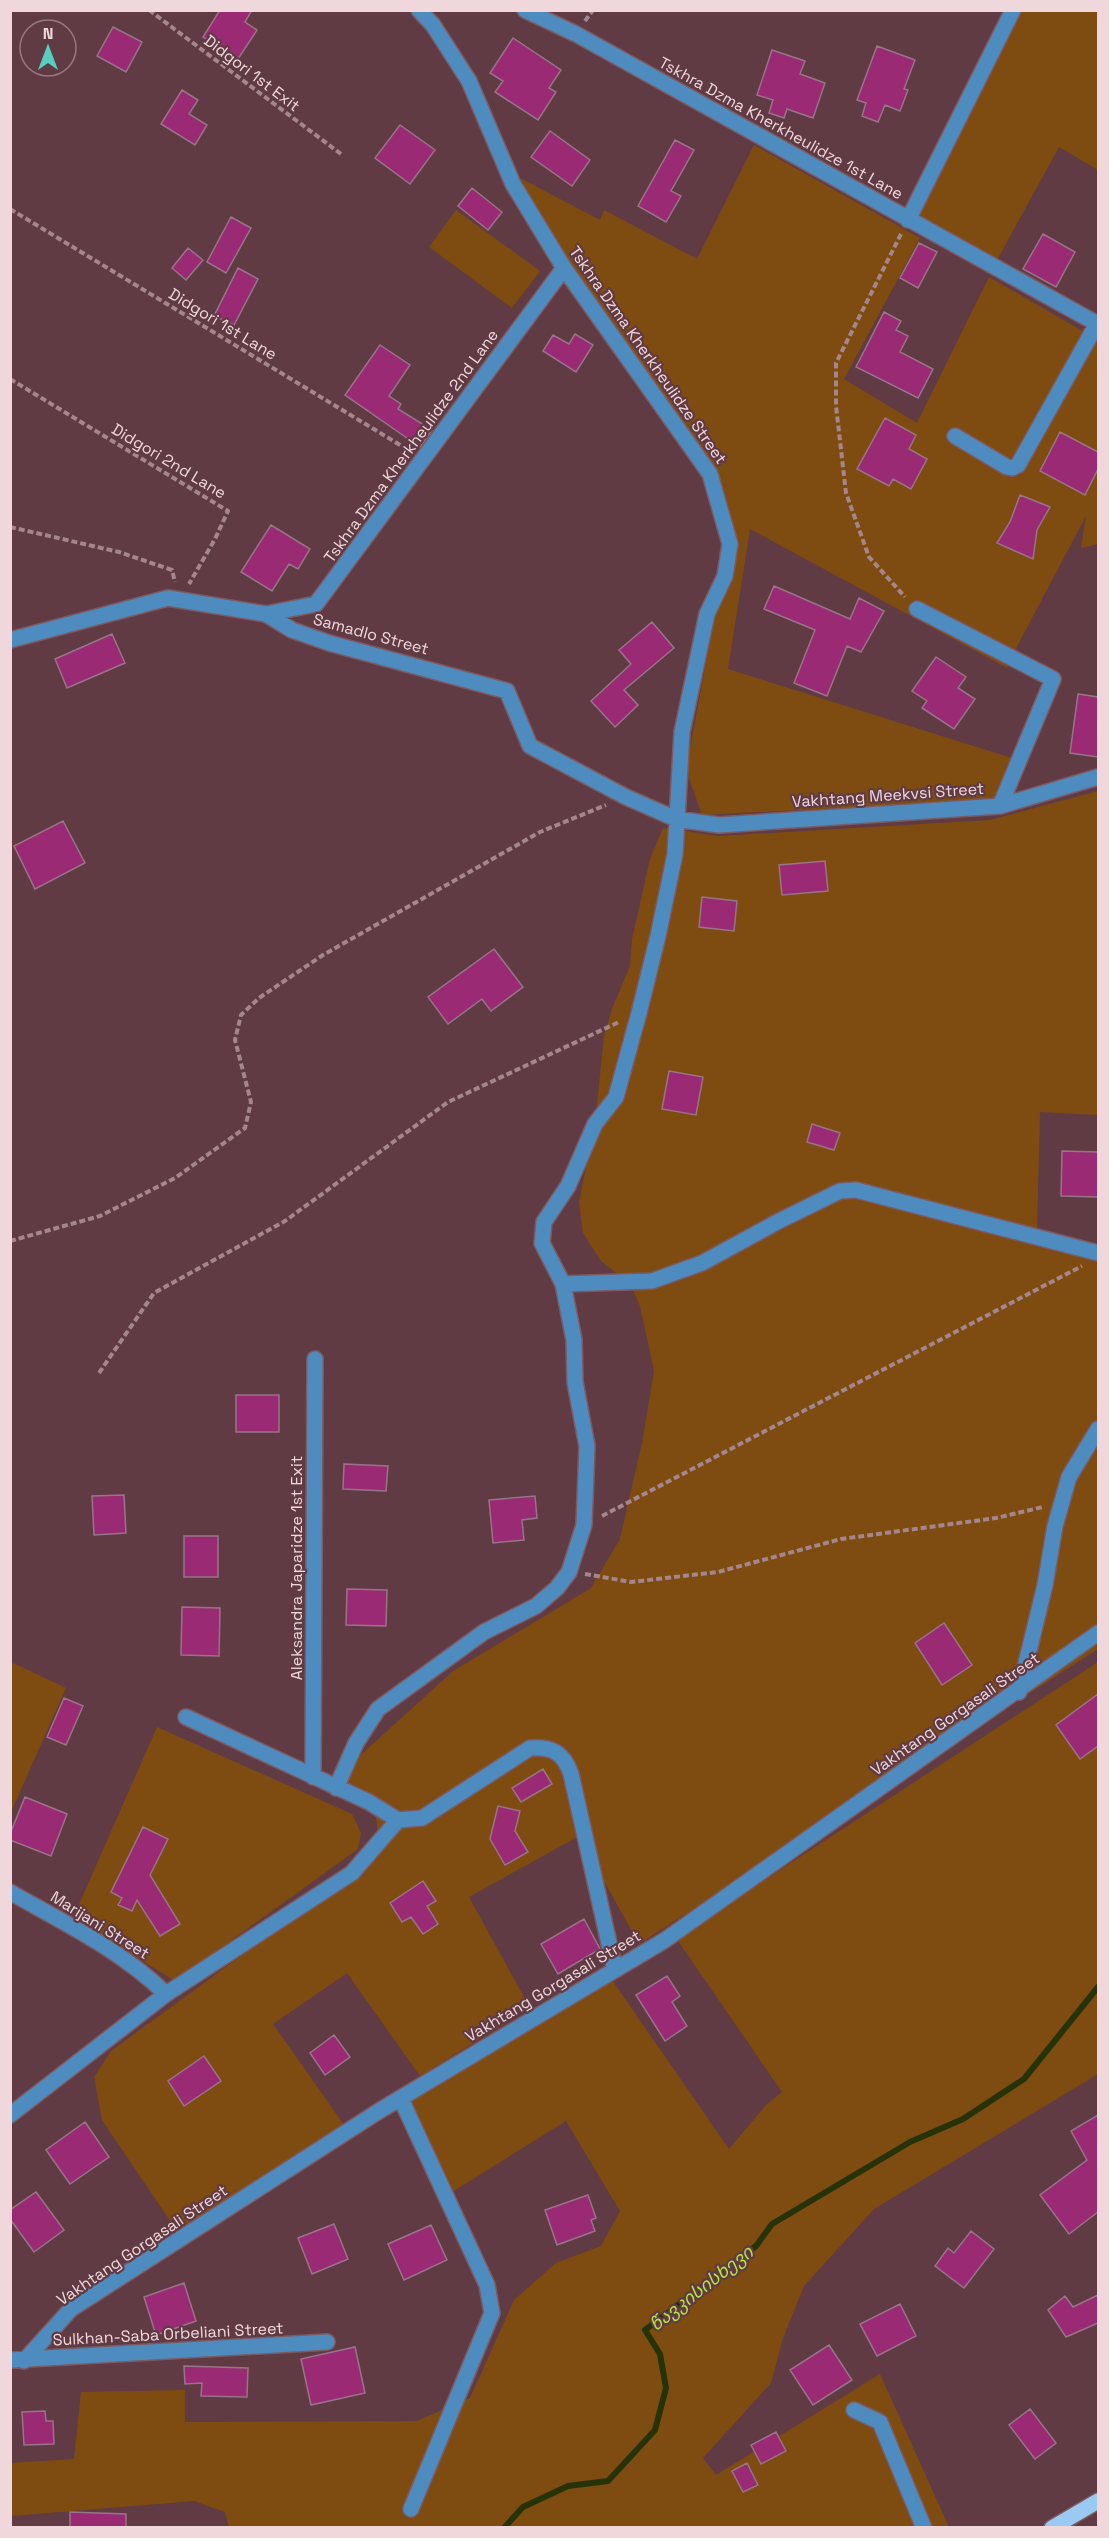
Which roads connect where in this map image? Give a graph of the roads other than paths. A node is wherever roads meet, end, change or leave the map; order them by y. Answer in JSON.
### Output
{"nodes":[{"id":1,"x":419,"y":10,"type":"edge"},
{"id":2,"x":525,"y":10,"type":"edge"},
{"id":3,"x":1012,"y":10,"type":"edge"},
{"id":4,"x":908,"y":220,"type":"junction"},
{"id":5,"x":564,"y":268,"type":"junction"},
{"id":6,"x":955,"y":436,"type":"dead end"},
{"id":7,"x":917,"y":609,"type":"road end"},
{"id":8,"x":266,"y":614,"type":"junction"},
{"id":9,"x":10,"y":640,"type":"edge"},
{"id":10,"x":1098,"y":777,"type":"edge"},
{"id":11,"x":1000,"y":806,"type":"junction"},
{"id":12,"x":676,"y":819,"type":"junction"},
{"id":13,"x":1093,"y":1258,"type":"edge"},
{"id":14,"x":563,"y":1284,"type":"junction"},
{"id":15,"x":315,"y":1359,"type":"dead end"},
{"id":16,"x":1098,"y":1429,"type":"edge"},
{"id":17,"x":1098,"y":1633,"type":"edge"},
{"id":18,"x":1018,"y":1692,"type":"junction"},
{"id":19,"x":186,"y":1717,"type":"dead end"},
{"id":20,"x":313,"y":1777,"type":"junction"},
{"id":21,"x":336,"y":1788,"type":"junction"},
{"id":22,"x":398,"y":1820,"type":"junction"},
{"id":23,"x":10,"y":1892,"type":"edge"},
{"id":24,"x":615,"y":1970,"type":"junction"},
{"id":25,"x":165,"y":1994,"type":"junction"},
{"id":26,"x":400,"y":2099,"type":"junction"},
{"id":27,"x":10,"y":2115,"type":"edge"},
{"id":28,"x":327,"y":2342,"type":"dead end"},
{"id":29,"x":17,"y":2360,"type":"edge"},
{"id":30,"x":854,"y":2410,"type":"dead end"},
{"id":31,"x":1098,"y":2501,"type":"edge"},
{"id":32,"x":411,"y":2509,"type":"dead end"},
{"id":33,"x":924,"y":2528,"type":"edge"},
{"id":34,"x":1052,"y":2528,"type":"edge"}],
"edges":[{"from":1,"to":5,"type":"street","name":"Tskhra Dzma Kherkheulidze Street"},
{"from":2,"to":4,"type":"street","name":"Tskhra Dzma Kherkheulidze 1st Lane"},
{"from":3,"to":4,"type":"street","name":"Tskhra Dzma Kherkheulidze 1st Lane"},
{"from":4,"to":6,"type":"street"},
{"from":5,"to":8,"type":"street","name":"Tskhra Dzma Kherkheulidze 2nd Lane"},
{"from":5,"to":12,"type":"street","name":"Tskhra Dzma Kherkheulidze Street"},
{"from":7,"to":11,"type":"street"},
{"from":8,"to":9,"type":"street","name":"Samadlo Street"},
{"from":8,"to":12,"type":"street","name":"Samadlo Street"},
{"from":10,"to":11,"type":"street","name":"Vakhtang Meekvsi Street"},
{"from":11,"to":12,"type":"street","name":"Vakhtang Meekvsi Street"},
{"from":12,"to":14,"type":"street","name":"Tskhra Dzma Kherkheulidze Street"},
{"from":13,"to":14,"type":"street"},
{"from":14,"to":21,"type":"street","name":"Tskhra Dzma Kherkheulidze Street"},
{"from":15,"to":20,"type":"street","name":"Aleksandra Japaridze 1st Exit"},
{"from":16,"to":18,"type":"street"},
{"from":17,"to":18,"type":"street","name":"Vakhtang Gorgasali Street"},
{"from":18,"to":24,"type":"street","name":"Vakhtang Gorgasali Street"},
{"from":19,"to":20,"type":"street"},
{"from":20,"to":21,"type":"street"},
{"from":21,"to":22,"type":"street"},
{"from":22,"to":24,"type":"street"},
{"from":22,"to":25,"type":"street"},
{"from":23,"to":25,"type":"street","name":"Marijani Street"},
{"from":24,"to":26,"type":"street","name":"Vakhtang Gorgasali Street"},
{"from":25,"to":27,"type":"street"},
{"from":26,"to":29,"type":"street","name":"Vakhtang Gorgasali Street"},
{"from":26,"to":32,"type":"street"},
{"from":28,"to":29,"type":"street","name":"Sulkhan-Saba Orbeliani Street"},
{"from":30,"to":33,"type":"street"},
{"from":31,"to":34,"type":"main road"}]}
